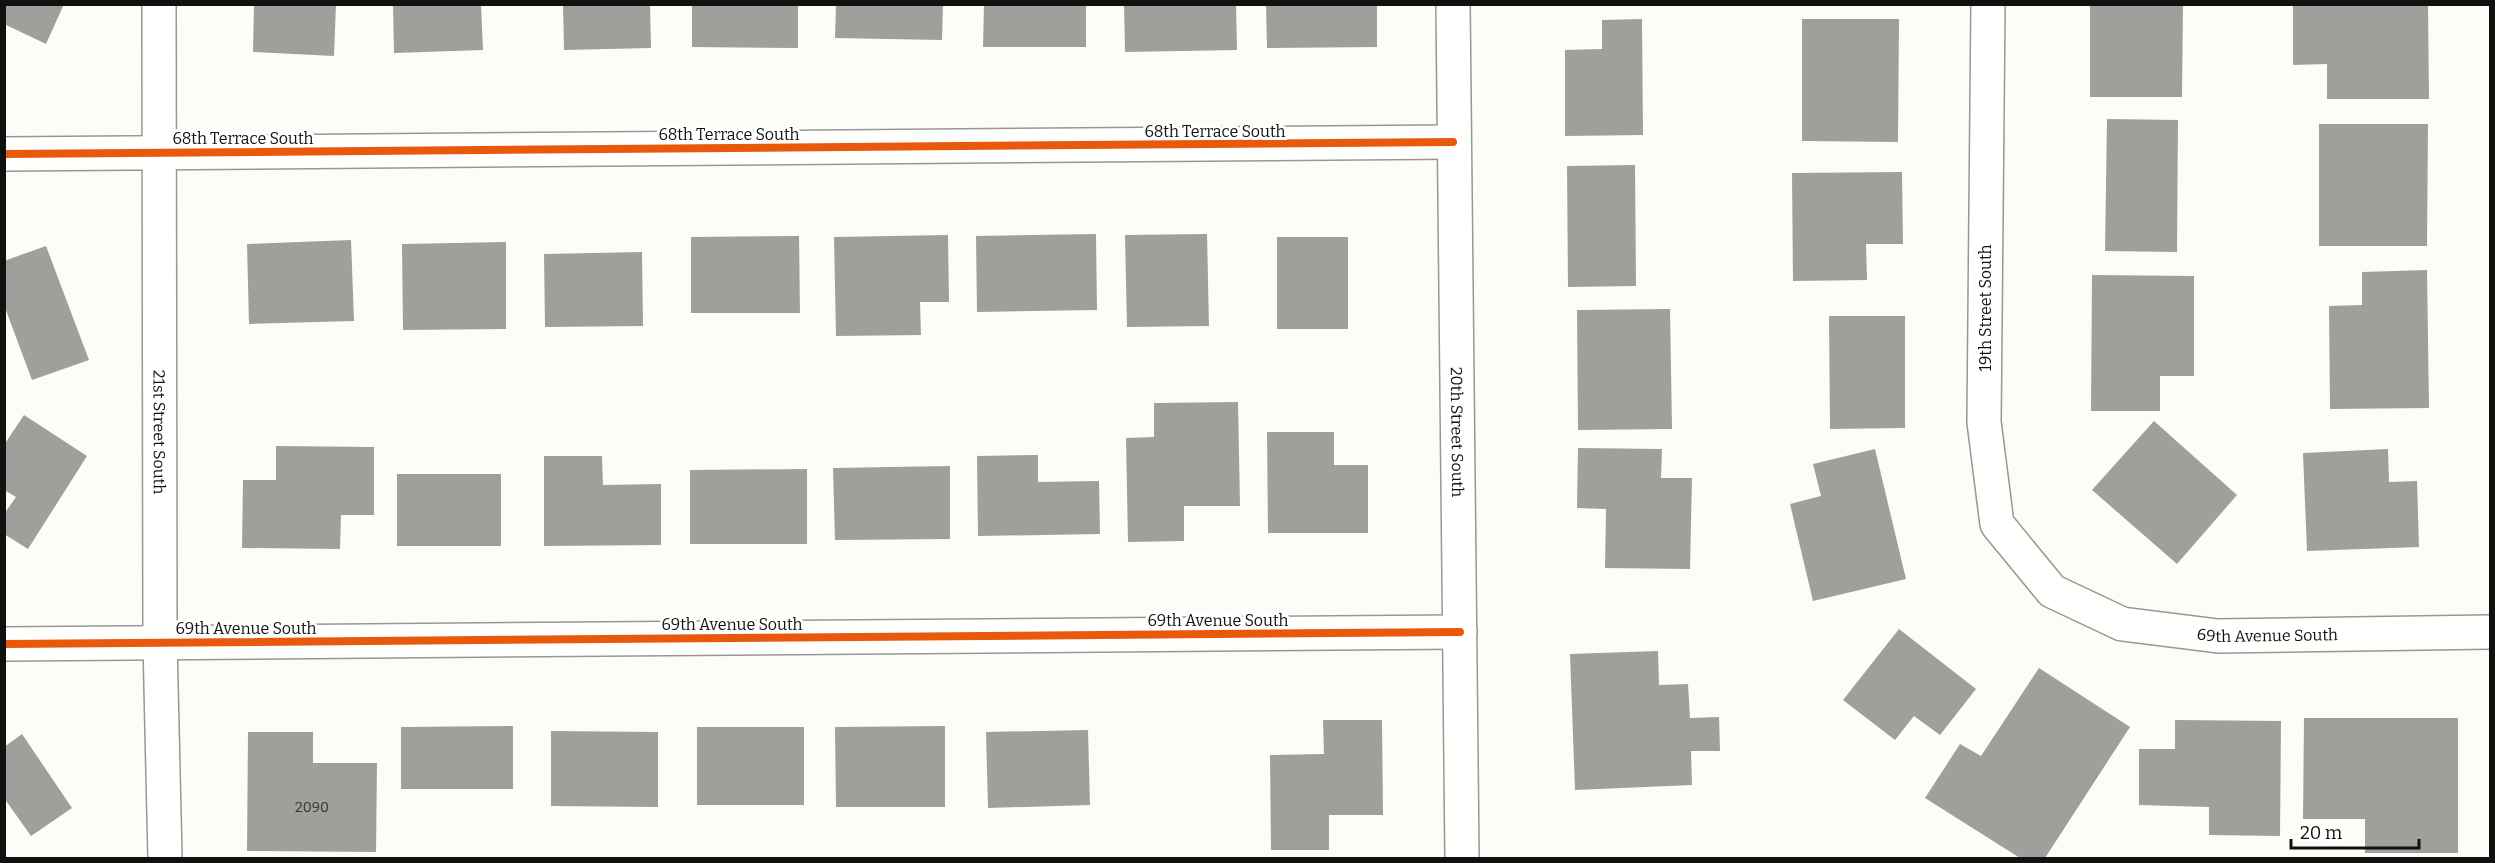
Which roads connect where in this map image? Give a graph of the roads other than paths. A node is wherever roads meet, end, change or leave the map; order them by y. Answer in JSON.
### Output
{"nodes":[{"id":1,"x":159,"y":4,"type":"edge"},
{"id":2,"x":1453,"y":4,"type":"edge"},
{"id":3,"x":1988,"y":4,"type":"edge"},
{"id":4,"x":1453,"y":142,"type":"junction"},
{"id":5,"x":161,"y":152,"type":"junction"},
{"id":6,"x":4,"y":154,"type":"edge"},
{"id":7,"x":2052,"y":591,"type":"joint"},
{"id":8,"x":1460,"y":632,"type":"junction"},
{"id":9,"x":2490,"y":632,"type":"edge"},
{"id":10,"x":160,"y":642,"type":"junction"},
{"id":11,"x":4,"y":644,"type":"edge"},
{"id":12,"x":165,"y":858,"type":"edge"},
{"id":13,"x":1462,"y":858,"type":"edge"}],
"edges":[{"from":1,"to":5,"type":"street","name":"21st Street South"},
{"from":2,"to":4,"type":"street","name":"20th Street South"},
{"from":3,"to":7,"type":"street","name":"19th Street South"},
{"from":4,"to":5,"type":"street","name":"68th Terrace South"},
{"from":4,"to":8,"type":"street","name":"20th Street South"},
{"from":5,"to":6,"type":"street","name":"68th Terrace South"},
{"from":5,"to":10,"type":"street","name":"21st Street South"},
{"from":7,"to":9,"type":"street","name":"69th Avenue South"},
{"from":8,"to":10,"type":"street","name":"69th Avenue South"},
{"from":8,"to":13,"type":"street","name":"20th Street South"},
{"from":10,"to":11,"type":"street","name":"69th Avenue South"},
{"from":10,"to":12,"type":"street","name":"21st Street South"}]}
